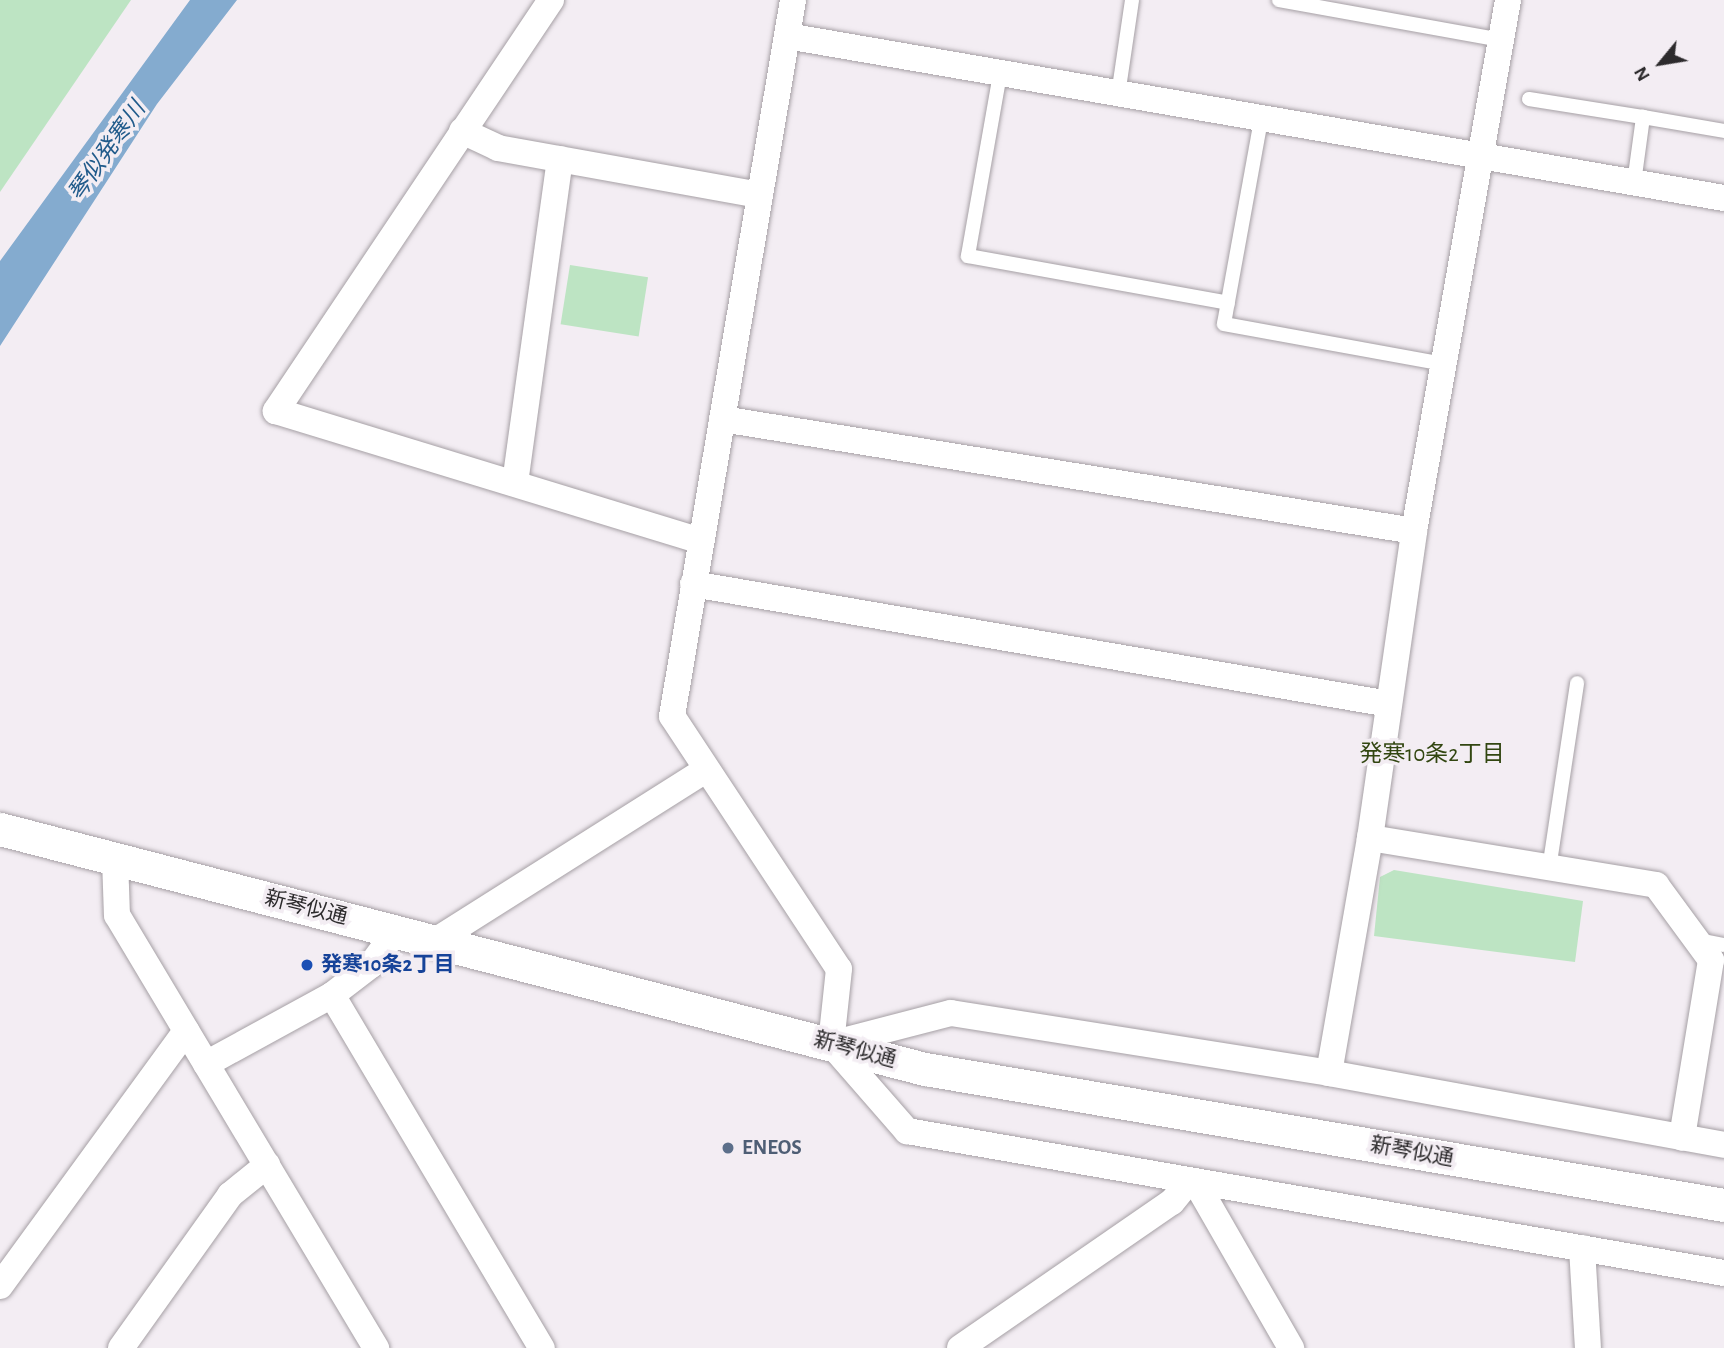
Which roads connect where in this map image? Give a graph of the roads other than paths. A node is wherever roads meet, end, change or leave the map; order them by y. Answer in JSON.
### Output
{"nodes":[{"id":1,"x":551,"y":0,"type":"edge"},
{"id":2,"x":793,"y":0,"type":"edge"},
{"id":3,"x":1132,"y":0,"type":"edge"},
{"id":4,"x":1279,"y":0,"type":"edge"},
{"id":5,"x":1508,"y":0,"type":"edge"},
{"id":6,"x":787,"y":36,"type":"junction"},
{"id":7,"x":1501,"y":40,"type":"junction"},
{"id":8,"x":1000,"y":74,"type":"junction"},
{"id":9,"x":1118,"y":95,"type":"junction"},
{"id":10,"x":1529,"y":99,"type":"dead end"},
{"id":11,"x":1643,"y":117,"type":"junction"},
{"id":12,"x":1261,"y":120,"type":"junction"},
{"id":13,"x":462,"y":131,"type":"junction"},
{"id":14,"x":1724,"y":131,"type":"edge"},
{"id":15,"x":560,"y":159,"type":"junction"},
{"id":16,"x":1480,"y":159,"type":"junction"},
{"id":17,"x":1634,"y":183,"type":"junction"},
{"id":18,"x":760,"y":195,"type":"junction"},
{"id":19,"x":1724,"y":198,"type":"edge"},
{"id":20,"x":1228,"y":303,"type":"junction"},
{"id":21,"x":1444,"y":365,"type":"junction"},
{"id":22,"x":722,"y":419,"type":"junction"},
{"id":23,"x":515,"y":483,"type":"junction"},
{"id":24,"x":1415,"y":531,"type":"junction"},
{"id":25,"x":701,"y":541,"type":"junction"},
{"id":26,"x":694,"y":584,"type":"junction"},
{"id":27,"x":1577,"y":683,"type":"dead end"},
{"id":28,"x":1389,"y":704,"type":"junction"},
{"id":29,"x":706,"y":770,"type":"junction"},
{"id":30,"x":0,"y":829,"type":"edge"},
{"id":31,"x":1370,"y":838,"type":"junction"},
{"id":32,"x":115,"y":859,"type":"junction"},
{"id":33,"x":1549,"y":869,"type":"junction"},
{"id":34,"x":396,"y":931,"type":"junction"},
{"id":35,"x":1696,"y":940,"type":"junction"},
{"id":36,"x":435,"y":941,"type":"junction"},
{"id":37,"x":1724,"y":945,"type":"edge"},
{"id":38,"x":332,"y":995,"type":"junction"},
{"id":39,"x":186,"y":1031,"type":"junction"},
{"id":40,"x":831,"y":1044,"type":"junction"},
{"id":41,"x":206,"y":1064,"type":"junction"},
{"id":42,"x":1329,"y":1073,"type":"junction"},
{"id":43,"x":1682,"y":1138,"type":"junction"},
{"id":44,"x":1724,"y":1145,"type":"edge"},
{"id":45,"x":267,"y":1165,"type":"junction"},
{"id":46,"x":1192,"y":1181,"type":"junction"},
{"id":47,"x":1724,"y":1205,"type":"edge"},
{"id":48,"x":1582,"y":1248,"type":"junction"},
{"id":49,"x":1724,"y":1273,"type":"edge"},
{"id":50,"x":0,"y":1286,"type":"edge"},
{"id":51,"x":121,"y":1348,"type":"edge"},
{"id":52,"x":376,"y":1348,"type":"edge"},
{"id":53,"x":542,"y":1348,"type":"edge"},
{"id":54,"x":960,"y":1348,"type":"edge"},
{"id":55,"x":1291,"y":1348,"type":"edge"},
{"id":56,"x":1588,"y":1348,"type":"edge"}],
"edges":[{"from":1,"to":13,"type":"street"},
{"from":2,"to":6,"type":"street"},
{"from":3,"to":9,"type":"lane"},
{"from":4,"to":7,"type":"lane"},
{"from":5,"to":7,"type":"street"},
{"from":6,"to":8,"type":"street"},
{"from":6,"to":18,"type":"street"},
{"from":7,"to":16,"type":"street"},
{"from":8,"to":9,"type":"street"},
{"from":8,"to":20,"type":"lane"},
{"from":9,"to":12,"type":"street"},
{"from":10,"to":11,"type":"lane"},
{"from":11,"to":14,"type":"lane"},
{"from":11,"to":17,"type":"lane"},
{"from":12,"to":16,"type":"street"},
{"from":12,"to":20,"type":"lane"},
{"from":13,"to":15,"type":"street"},
{"from":13,"to":23,"type":"street"},
{"from":15,"to":18,"type":"street"},
{"from":15,"to":23,"type":"street"},
{"from":16,"to":17,"type":"street"},
{"from":16,"to":21,"type":"street"},
{"from":17,"to":19,"type":"street"},
{"from":18,"to":22,"type":"street"},
{"from":20,"to":21,"type":"lane"},
{"from":21,"to":24,"type":"street"},
{"from":22,"to":24,"type":"street"},
{"from":22,"to":25,"type":"street"},
{"from":23,"to":25,"type":"street"},
{"from":24,"to":28,"type":"street"},
{"from":25,"to":26,"type":"street"},
{"from":26,"to":28,"type":"street"},
{"from":26,"to":29,"type":"street"},
{"from":27,"to":33,"type":"lane"},
{"from":28,"to":31,"type":"street"},
{"from":29,"to":36,"type":"street"},
{"from":29,"to":40,"type":"street"},
{"from":30,"to":32,"type":"street","name":"新琴似通"},
{"from":31,"to":33,"type":"street"},
{"from":31,"to":42,"type":"street"},
{"from":32,"to":34,"type":"street","name":"新琴似通"},
{"from":32,"to":39,"type":"street"},
{"from":33,"to":35,"type":"street"},
{"from":34,"to":36,"type":"street","name":"新琴似通"},
{"from":34,"to":38,"type":"street"},
{"from":35,"to":37,"type":"lane"},
{"from":35,"to":43,"type":"street"},
{"from":36,"to":40,"type":"street","name":"新琴似通"},
{"from":38,"to":41,"type":"street"},
{"from":38,"to":53,"type":"street"},
{"from":39,"to":41,"type":"street"},
{"from":39,"to":50,"type":"street"},
{"from":40,"to":42,"type":"street"},
{"from":40,"to":46,"type":"street"},
{"from":40,"to":47,"type":"street","name":"新琴似通"},
{"from":41,"to":45,"type":"street"},
{"from":42,"to":43,"type":"street"},
{"from":43,"to":44,"type":"street"},
{"from":45,"to":51,"type":"street"},
{"from":45,"to":52,"type":"street"},
{"from":46,"to":48,"type":"street"},
{"from":46,"to":54,"type":"street"},
{"from":46,"to":55,"type":"street"},
{"from":48,"to":49,"type":"street"},
{"from":48,"to":56,"type":"street"}]}
